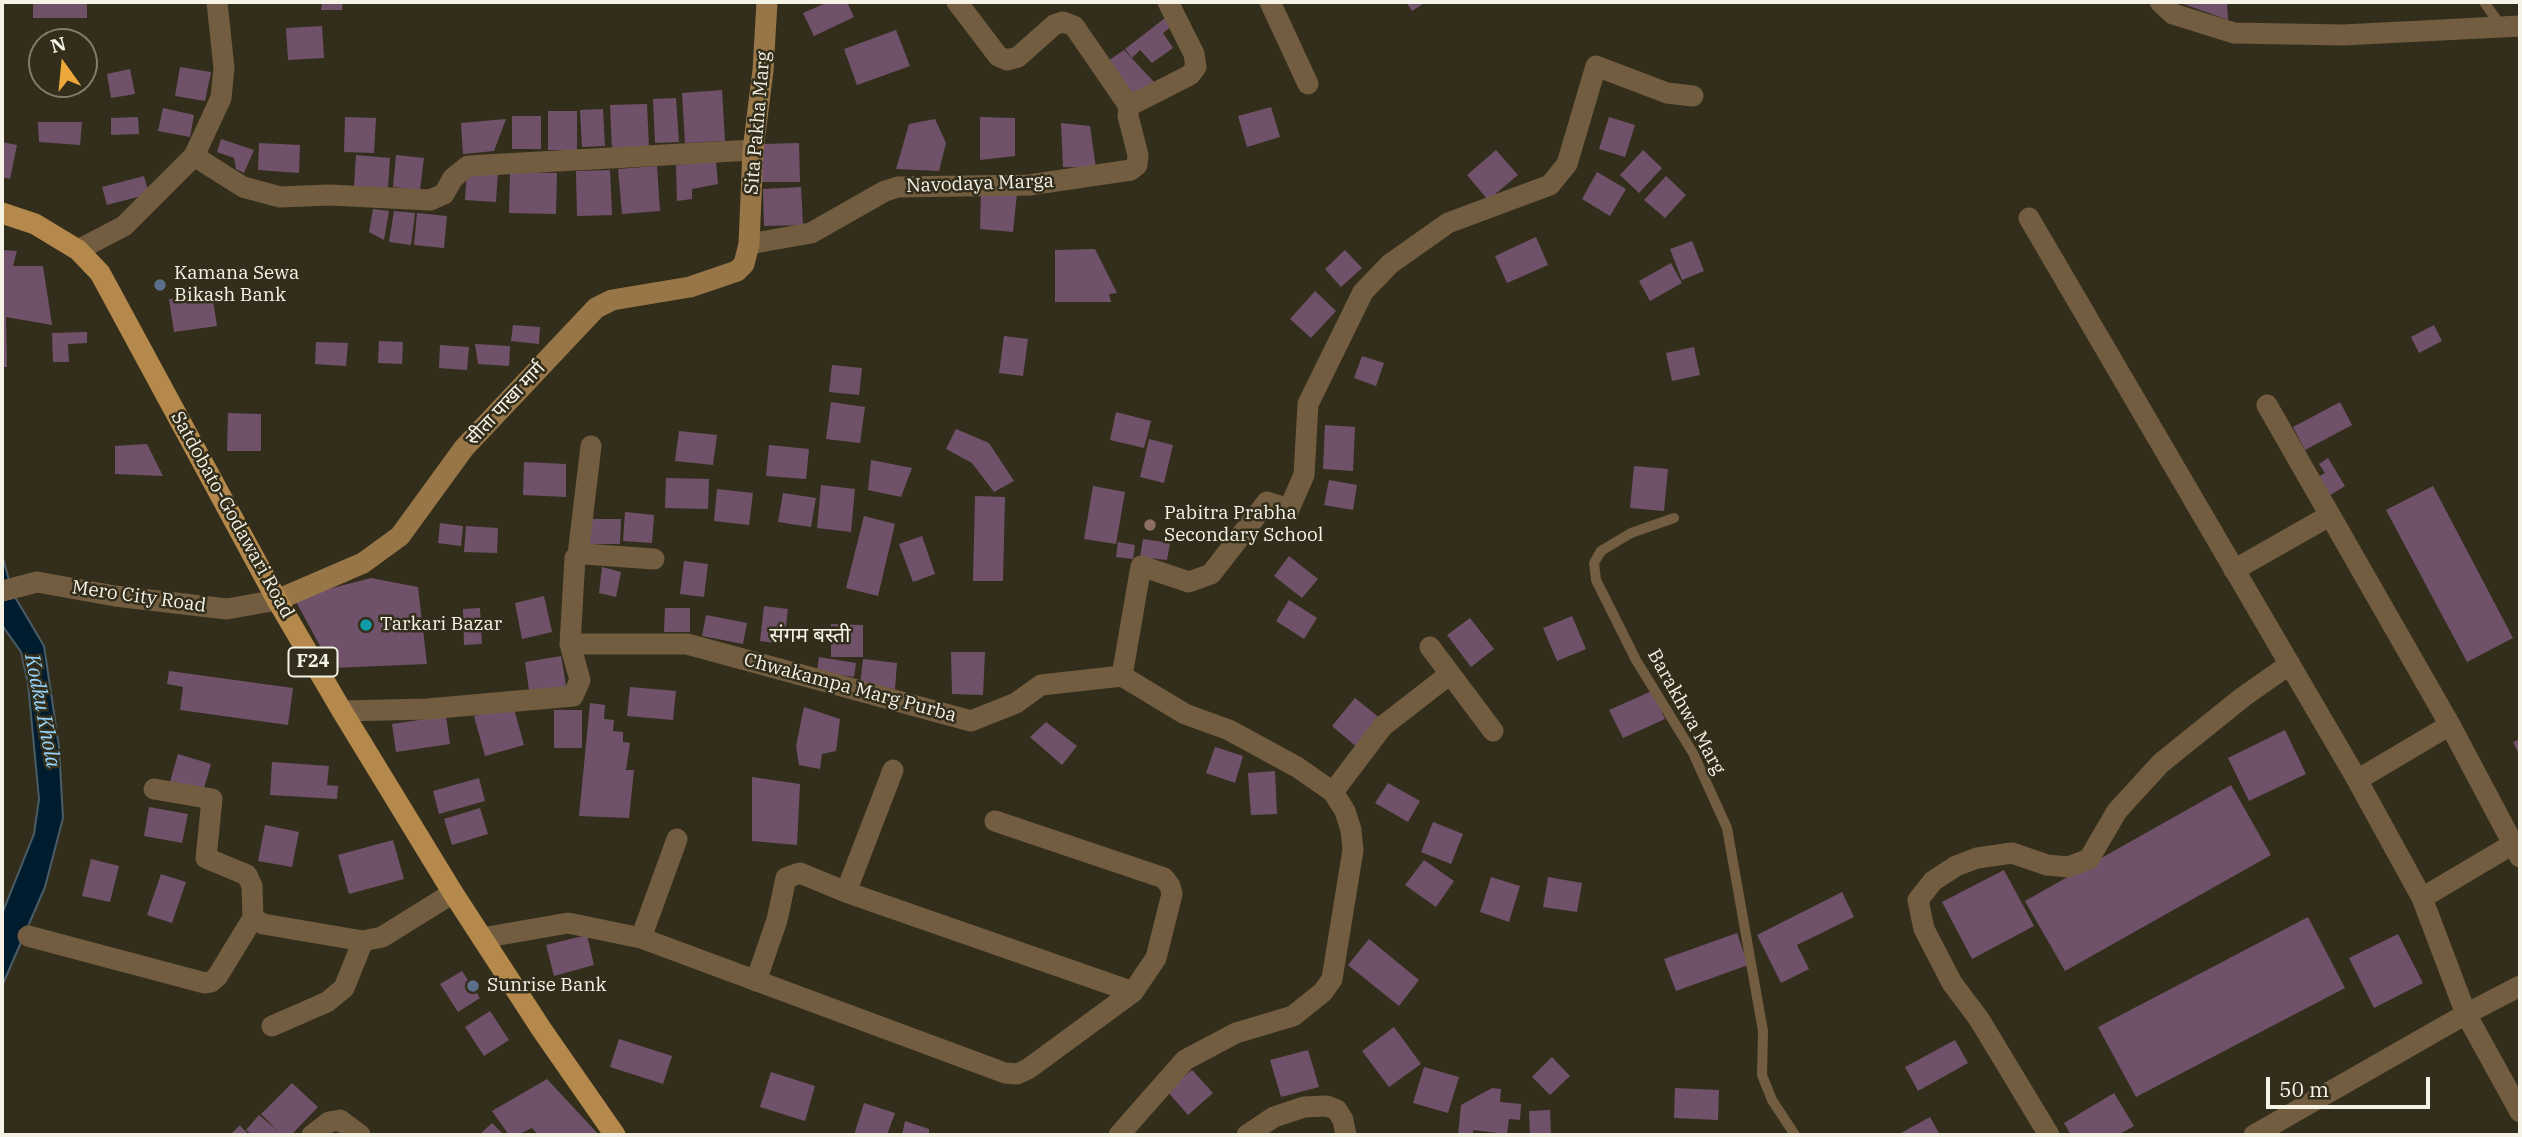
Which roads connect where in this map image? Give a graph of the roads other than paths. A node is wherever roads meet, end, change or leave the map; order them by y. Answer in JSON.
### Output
{"nodes":[{"id":1,"x":218,"y":2,"type":"edge"},
{"id":2,"x":768,"y":2,"type":"edge"},
{"id":3,"x":957,"y":2,"type":"edge"},
{"id":4,"x":1168,"y":2,"type":"edge"},
{"id":5,"x":1270,"y":2,"type":"edge"},
{"id":6,"x":2160,"y":2,"type":"edge"},
{"id":7,"x":2484,"y":2,"type":"edge"},
{"id":8,"x":2511,"y":26,"type":"edge"},
{"id":9,"x":1308,"y":84,"type":"dead end"},
{"id":10,"x":1693,"y":96,"type":"dead end"},
{"id":11,"x":1129,"y":106,"type":"junction"},
{"id":12,"x":753,"y":150,"type":"junction"},
{"id":13,"x":194,"y":156,"type":"junction"},
{"id":14,"x":2,"y":212,"type":"edge"},
{"id":15,"x":2029,"y":218,"type":"dead end"},
{"id":16,"x":749,"y":244,"type":"junction"},
{"id":17,"x":78,"y":250,"type":"junction"},
{"id":18,"x":2267,"y":405,"type":"dead end"},
{"id":19,"x":592,"y":446,"type":"dead end"},
{"id":20,"x":2329,"y":516,"type":"junction"},
{"id":21,"x":1674,"y":518,"type":"dead end"},
{"id":22,"x":578,"y":555,"type":"junction"},
{"id":23,"x":654,"y":559,"type":"dead end"},
{"id":24,"x":2234,"y":570,"type":"junction"},
{"id":25,"x":2,"y":591,"type":"edge"},
{"id":26,"x":277,"y":600,"type":"junction"},
{"id":27,"x":570,"y":644,"type":"junction"},
{"id":28,"x":1430,"y":647,"type":"dead end"},
{"id":29,"x":2290,"y":664,"type":"junction"},
{"id":30,"x":1450,"y":674,"type":"junction"},
{"id":31,"x":1122,"y":676,"type":"junction"},
{"id":32,"x":342,"y":711,"type":"junction"},
{"id":33,"x":2450,"y":726,"type":"junction"},
{"id":34,"x":1493,"y":731,"type":"dead end"},
{"id":35,"x":893,"y":770,"type":"dead end"},
{"id":36,"x":2357,"y":780,"type":"junction"},
{"id":37,"x":154,"y":789,"type":"dead end"},
{"id":38,"x":1333,"y":792,"type":"junction"},
{"id":39,"x":995,"y":821,"type":"dead end"},
{"id":40,"x":677,"y":839,"type":"dead end"},
{"id":41,"x":2517,"y":851,"type":"edge"},
{"id":42,"x":453,"y":892,"type":"junction"},
{"id":43,"x":846,"y":892,"type":"junction"},
{"id":44,"x":2422,"y":898,"type":"junction"},
{"id":45,"x":253,"y":918,"type":"junction"},
{"id":46,"x":28,"y":936,"type":"dead end"},
{"id":47,"x":482,"y":938,"type":"junction"},
{"id":48,"x":641,"y":938,"type":"junction"},
{"id":49,"x":363,"y":941,"type":"junction"},
{"id":50,"x":756,"y":981,"type":"junction"},
{"id":51,"x":2520,"y":986,"type":"edge"},
{"id":52,"x":1133,"y":992,"type":"junction"},
{"id":53,"x":2466,"y":1014,"type":"junction"},
{"id":54,"x":272,"y":1026,"type":"dead end"},
{"id":55,"x":2520,"y":1112,"type":"edge"},
{"id":56,"x":312,"y":1135,"type":"edge"},
{"id":57,"x":360,"y":1135,"type":"edge"},
{"id":58,"x":615,"y":1135,"type":"edge"},
{"id":59,"x":1119,"y":1135,"type":"edge"},
{"id":60,"x":1247,"y":1135,"type":"edge"},
{"id":61,"x":1346,"y":1135,"type":"edge"},
{"id":62,"x":1795,"y":1135,"type":"edge"},
{"id":63,"x":2049,"y":1135,"type":"edge"},
{"id":64,"x":2254,"y":1135,"type":"edge"}],
"edges":[{"from":1,"to":13,"type":"street"},
{"from":2,"to":12,"type":"street","name":"Sita Pakha Marg"},
{"from":3,"to":11,"type":"street"},
{"from":4,"to":11,"type":"street"},
{"from":5,"to":9,"type":"street"},
{"from":6,"to":8,"type":"street"},
{"from":7,"to":8,"type":"lane"},
{"from":10,"to":31,"type":"street"},
{"from":11,"to":16,"type":"street","name":"Navodaya Marga"},
{"from":12,"to":13,"type":"street"},
{"from":12,"to":16,"type":"street","name":"Sita Pakha Marg"},
{"from":13,"to":17,"type":"street"},
{"from":14,"to":17,"type":"main road","name":"Satdobato-Godawari Road","number":"F24"},
{"from":15,"to":24,"type":"street"},
{"from":16,"to":26,"type":"street","name":"सीता पाखा मार्ग"},
{"from":17,"to":26,"type":"main road","name":"Satdobato-Godawari Road","number":"F24"},
{"from":18,"to":20,"type":"street"},
{"from":19,"to":22,"type":"street"},
{"from":20,"to":24,"type":"street"},
{"from":20,"to":33,"type":"street"},
{"from":21,"to":62,"type":"lane","name":"Barakhwa Marg"},
{"from":22,"to":23,"type":"street"},
{"from":22,"to":27,"type":"street"},
{"from":24,"to":29,"type":"street"},
{"from":25,"to":26,"type":"street","name":"Mero City Road"},
{"from":26,"to":32,"type":"main road","name":"Satdobato-Godawari Road","number":"F24"},
{"from":27,"to":31,"type":"street","name":"Chwakampa Marg Purba"},
{"from":27,"to":32,"type":"street"},
{"from":28,"to":30,"type":"street"},
{"from":29,"to":36,"type":"street"},
{"from":29,"to":63,"type":"street"},
{"from":30,"to":34,"type":"street"},
{"from":30,"to":38,"type":"street"},
{"from":31,"to":38,"type":"street"},
{"from":32,"to":42,"type":"main road","name":"Satdobato-Godawari Road","number":"F24"},
{"from":33,"to":36,"type":"street"},
{"from":33,"to":41,"type":"street"},
{"from":35,"to":43,"type":"street"},
{"from":36,"to":44,"type":"street"},
{"from":37,"to":45,"type":"street"},
{"from":38,"to":59,"type":"street"},
{"from":39,"to":52,"type":"street"},
{"from":40,"to":48,"type":"street"},
{"from":41,"to":44,"type":"street"},
{"from":42,"to":47,"type":"main road","name":"Satdobato-Godawari Road","number":"F24"},
{"from":42,"to":49,"type":"street"},
{"from":43,"to":50,"type":"street"},
{"from":43,"to":52,"type":"street"},
{"from":44,"to":53,"type":"street"},
{"from":45,"to":46,"type":"street"},
{"from":45,"to":49,"type":"street"},
{"from":47,"to":48,"type":"street"},
{"from":47,"to":58,"type":"main road","name":"Satdobato-Godawari Road","number":"F24"},
{"from":48,"to":50,"type":"street"},
{"from":49,"to":54,"type":"street"},
{"from":50,"to":52,"type":"street"},
{"from":51,"to":53,"type":"street"},
{"from":53,"to":55,"type":"street"},
{"from":53,"to":64,"type":"street"},
{"from":56,"to":57,"type":"street"},
{"from":60,"to":61,"type":"street"}]}
